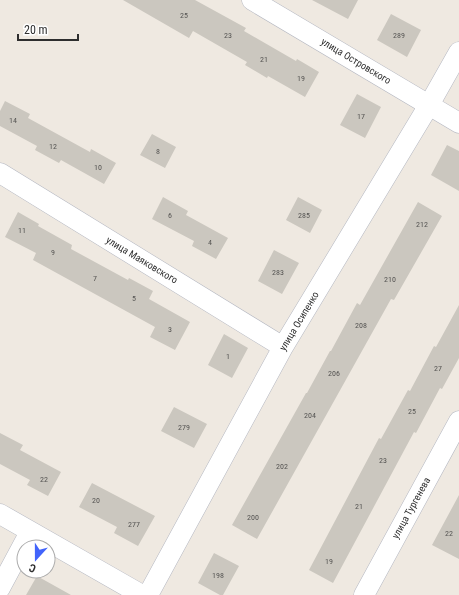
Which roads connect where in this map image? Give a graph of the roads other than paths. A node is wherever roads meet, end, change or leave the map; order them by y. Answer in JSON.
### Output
{"nodes":[{"id":1,"x":252,"y":0,"type":"edge"},
{"id":2,"x":459,"y":52,"type":"edge"},
{"id":3,"x":429,"y":105,"type":"junction"},
{"id":4,"x":459,"y":123,"type":"edge"},
{"id":5,"x":0,"y":173,"type":"edge"},
{"id":6,"x":283,"y":347,"type":"junction"},
{"id":7,"x":459,"y":421,"type":"edge"},
{"id":8,"x":0,"y":514,"type":"edge"},
{"id":9,"x":30,"y":532,"type":"junction"},
{"id":10,"x":0,"y":588,"type":"edge"},
{"id":11,"x":142,"y":595,"type":"edge"},
{"id":12,"x":148,"y":595,"type":"edge"},
{"id":13,"x":364,"y":595,"type":"edge"}],
"edges":[{"from":1,"to":3,"type":"street","name":"улица Островского"},
{"from":2,"to":3,"type":"street","name":"улица Осипенко"},
{"from":3,"to":4,"type":"street","name":"улица Островского"},
{"from":3,"to":6,"type":"street","name":"улица Осипенко"},
{"from":5,"to":6,"type":"street","name":"улица Маяковского"},
{"from":6,"to":12,"type":"street","name":"улица Осипенко"},
{"from":7,"to":13,"type":"street","name":"улица Тургенева"},
{"from":8,"to":9,"type":"street"},
{"from":9,"to":10,"type":"street"},
{"from":9,"to":11,"type":"street"}]}
